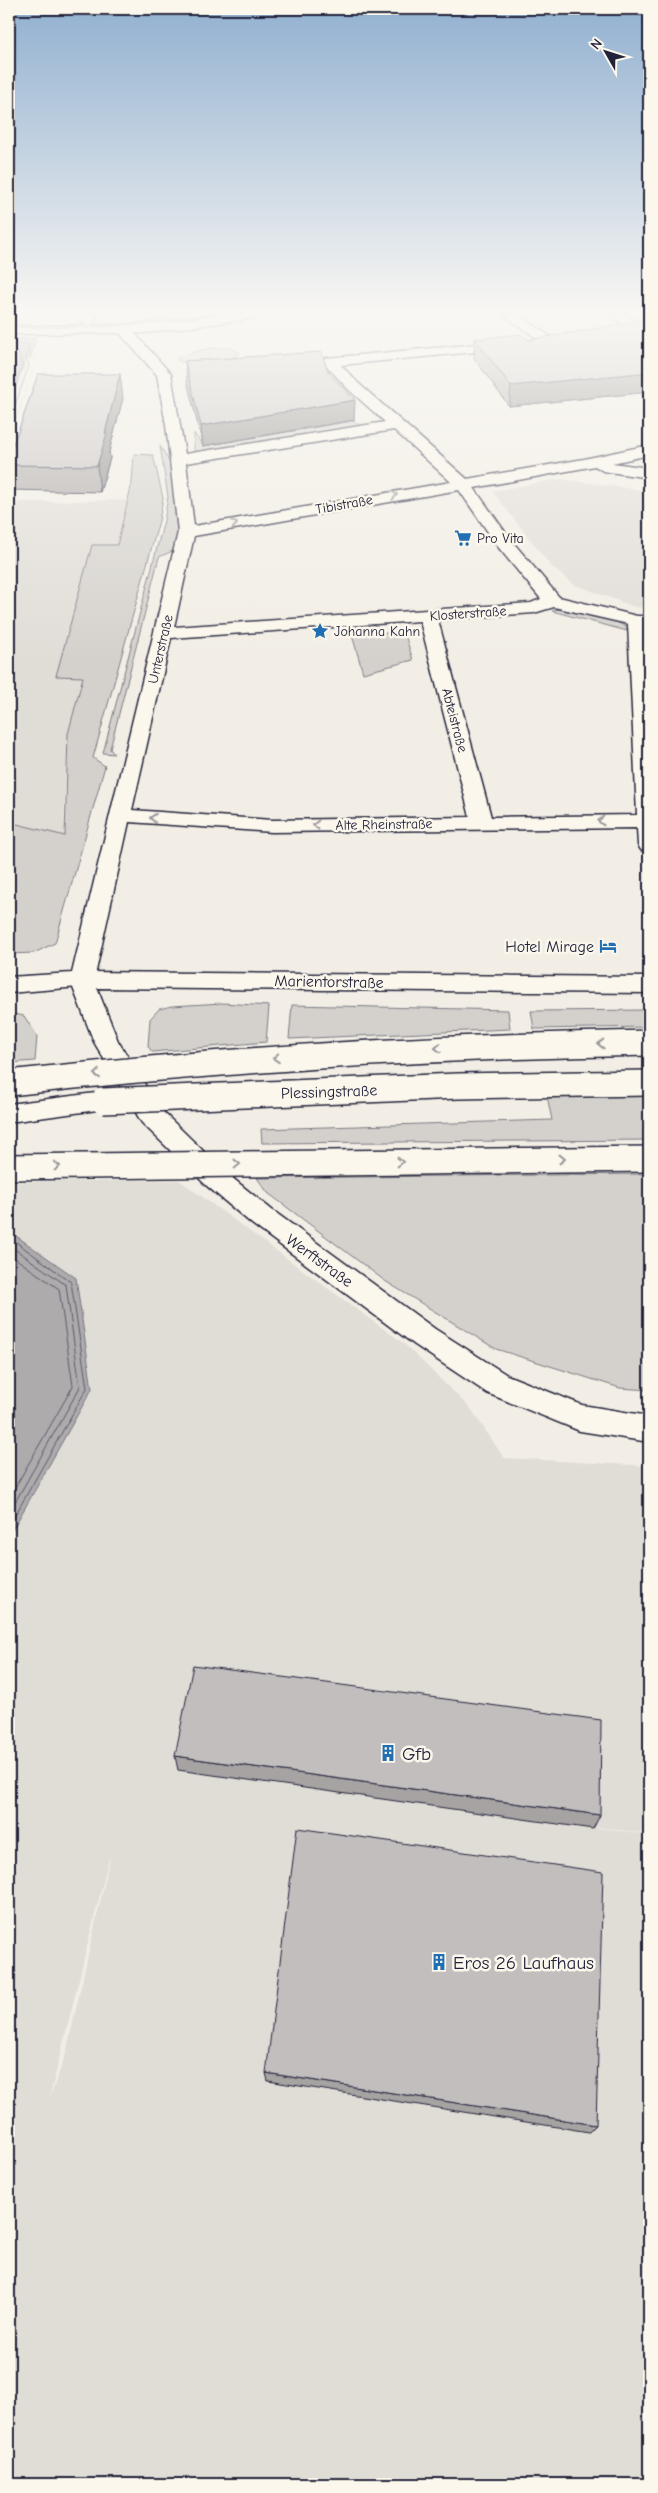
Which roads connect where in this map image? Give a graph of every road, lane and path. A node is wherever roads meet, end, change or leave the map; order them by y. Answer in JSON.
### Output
{"nodes":[{"id":1,"x":174,"y":430,"type":"edge"},
{"id":2,"x":364,"y":430,"type":"edge"},
{"id":3,"x":404,"y":430,"type":"edge"},
{"id":4,"x":649,"y":450,"type":"edge"},
{"id":5,"x":177,"y":460,"type":"junction"},
{"id":6,"x":584,"y":464,"type":"junction"},
{"id":7,"x":649,"y":473,"type":"edge"},
{"id":8,"x":462,"y":483,"type":"junction"},
{"id":9,"x":186,"y":532,"type":"junction"},
{"id":10,"x":553,"y":601,"type":"junction"},
{"id":11,"x":428,"y":617,"type":"junction"},
{"id":12,"x":643,"y":621,"type":"edge"},
{"id":13,"x":164,"y":633,"type":"junction"},
{"id":14,"x":118,"y":816,"type":"junction"},
{"id":15,"x":648,"y":821,"type":"edge"},
{"id":16,"x":482,"y":823,"type":"junction"},
{"id":17,"x":649,"y":844,"type":"edge"},
{"id":18,"x":82,"y":980,"type":"junction"},
{"id":19,"x":9,"y":985,"type":"edge"},
{"id":20,"x":649,"y":985,"type":"edge"},
{"id":21,"x":649,"y":1043,"type":"edge"},
{"id":22,"x":9,"y":1084,"type":"edge"},
{"id":23,"x":649,"y":1084,"type":"edge"},
{"id":24,"x":9,"y":1100,"type":"edge"},
{"id":25,"x":103,"y":1101,"type":"junction"},
{"id":26,"x":9,"y":1113,"type":"edge"},
{"id":27,"x":649,"y":1159,"type":"edge"},
{"id":28,"x":9,"y":1167,"type":"edge"},
{"id":29,"x":649,"y":1430,"type":"edge"}],
"edges":[{"from":1,"to":5,"type":"main road","name":"Unterstraße"},
{"from":2,"to":5,"type":"main road"},
{"from":3,"to":8,"type":"main road"},
{"from":4,"to":6,"type":"main road","name":"Tibistraße"},
{"from":5,"to":9,"type":"main road","name":"Unterstraße"},
{"from":6,"to":7,"type":"main road"},
{"from":6,"to":8,"type":"main road","name":"Tibistraße"},
{"from":9,"to":8,"type":"main road","name":"Tibistraße","one_way":true},
{"from":8,"to":10,"type":"main road"},
{"from":9,"to":13,"type":"main road","name":"Unterstraße"},
{"from":10,"to":11,"type":"main road","name":"Klosterstraße"},
{"from":10,"to":12,"type":"main road"},
{"from":11,"to":13,"type":"main road","name":"Klosterstraße"},
{"from":11,"to":16,"type":"main road","name":"Abteistraße"},
{"from":12,"to":15,"type":"main road"},
{"from":13,"to":14,"type":"main road","name":"Unterstraße"},
{"from":16,"to":14,"type":"main road","name":"Alte Rheinstraße","one_way":true},
{"from":14,"to":18,"type":"main road","name":"Unterstraße"},
{"from":15,"to":16,"type":"main road","name":"Alte Rheinstraße","one_way":true},
{"from":15,"to":17,"type":"main road"},
{"from":18,"to":19,"type":"main road","name":"Marientorstraße"},
{"from":18,"to":20,"type":"main road","name":"Marientorstraße"},
{"from":18,"to":29,"type":"main road","name":"Werftstraße"},
{"from":21,"to":22,"type":"main road","one_way":true,"bridge":true},
{"from":23,"to":25,"type":"main road","name":"Plessingstraße","bridge":true},
{"from":24,"to":25,"type":"main road"},
{"from":25,"to":26,"type":"main road","name":"Plessingstraße"},
{"from":28,"to":27,"type":"main road","one_way":true,"bridge":true}]}
